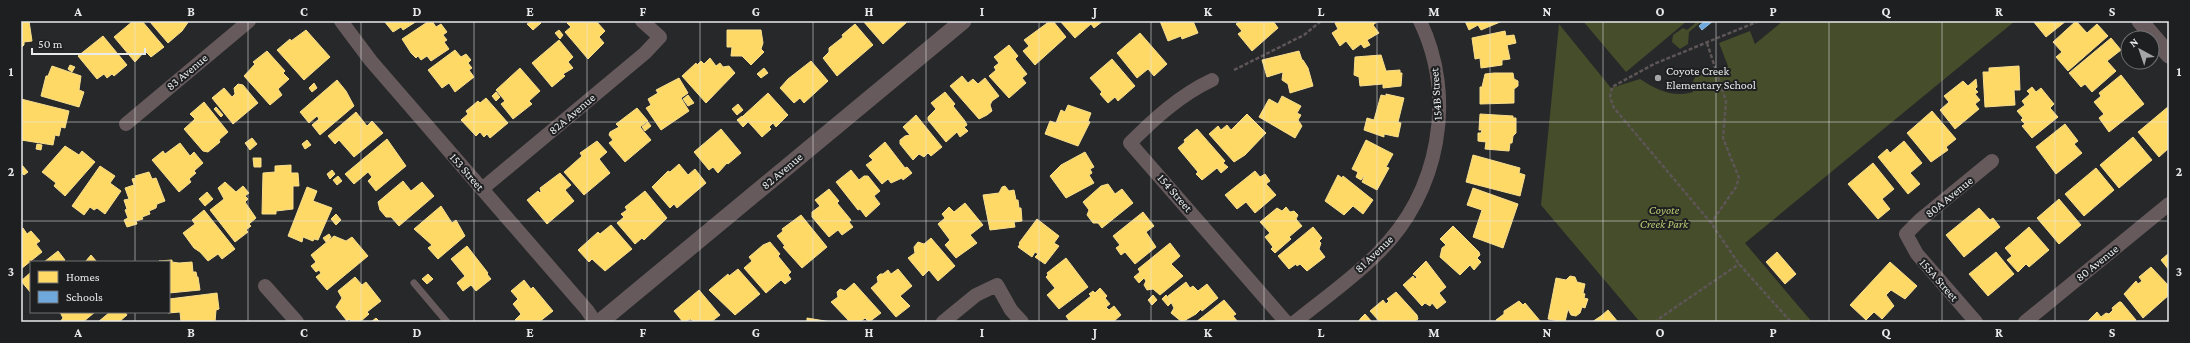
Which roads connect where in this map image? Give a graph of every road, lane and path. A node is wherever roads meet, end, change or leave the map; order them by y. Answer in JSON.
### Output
{"nodes":[{"id":1,"x":249,"y":21,"type":"edge"},
{"id":2,"x":341,"y":21,"type":"edge"},
{"id":3,"x":642,"y":21,"type":"edge"},
{"id":4,"x":963,"y":21,"type":"edge"},
{"id":5,"x":1321,"y":21,"type":"edge"},
{"id":6,"x":1420,"y":21,"type":"edge"},
{"id":7,"x":1759,"y":21,"type":"edge"},
{"id":8,"x":2140,"y":21,"type":"edge"},
{"id":9,"x":1707,"y":43,"type":"junction"},
{"id":10,"x":2169,"y":55,"type":"edge"},
{"id":11,"x":1234,"y":70,"type":"dead end"},
{"id":12,"x":1212,"y":80,"type":"dead end"},
{"id":13,"x":126,"y":124,"type":"dead end"},
{"id":14,"x":1992,"y":161,"type":"dead end"},
{"id":15,"x":1431,"y":168,"type":"joint"},
{"id":16,"x":482,"y":189,"type":"junction"},
{"id":17,"x":2169,"y":204,"type":"edge"},
{"id":18,"x":1711,"y":223,"type":"junction"},
{"id":19,"x":1906,"y":234,"type":"joint"},
{"id":20,"x":1739,"y":264,"type":"junction"},
{"id":21,"x":414,"y":283,"type":"dead end"},
{"id":22,"x":265,"y":286,"type":"dead end"},
{"id":23,"x":297,"y":322,"type":"edge"},
{"id":24,"x":447,"y":322,"type":"edge"},
{"id":25,"x":595,"y":322,"type":"edge"},
{"id":26,"x":600,"y":322,"type":"edge"},
{"id":27,"x":943,"y":322,"type":"edge"},
{"id":28,"x":1022,"y":322,"type":"edge"},
{"id":29,"x":1286,"y":322,"type":"edge"},
{"id":30,"x":1295,"y":322,"type":"edge"},
{"id":31,"x":1654,"y":322,"type":"edge"},
{"id":32,"x":1791,"y":322,"type":"edge"},
{"id":33,"x":1976,"y":322,"type":"edge"},
{"id":34,"x":2025,"y":322,"type":"edge"}],
"edges":[{"from":1,"to":13,"type":"street","name":"83 Avenue"},
{"from":2,"to":16,"type":"street","name":"153 Street"},
{"from":3,"to":16,"type":"street","name":"82A Avenue"},
{"from":4,"to":26,"type":"street","name":"82 Avenue"},
{"from":5,"to":11,"type":"path"},
{"from":6,"to":15,"type":"street","name":"154B Street"},
{"from":7,"to":9,"type":"path"},
{"from":8,"to":10,"type":"street"},
{"from":9,"to":18,"type":"path"},
{"from":9,"to":18,"type":"path"},
{"from":12,"to":29,"type":"street","name":"154 Street"},
{"from":14,"to":19,"type":"street","name":"80A Avenue"},
{"from":15,"to":30,"type":"street","name":"81 Avenue"},
{"from":16,"to":25,"type":"street","name":"153 Street"},
{"from":17,"to":34,"type":"street","name":"80 Avenue"},
{"from":18,"to":20,"type":"path"},
{"from":19,"to":33,"type":"street","name":"155A Street"},
{"from":20,"to":31,"type":"path"},
{"from":20,"to":32,"type":"path"},
{"from":21,"to":24,"type":"lane"},
{"from":22,"to":23,"type":"street"},
{"from":27,"to":28,"type":"street"}]}
